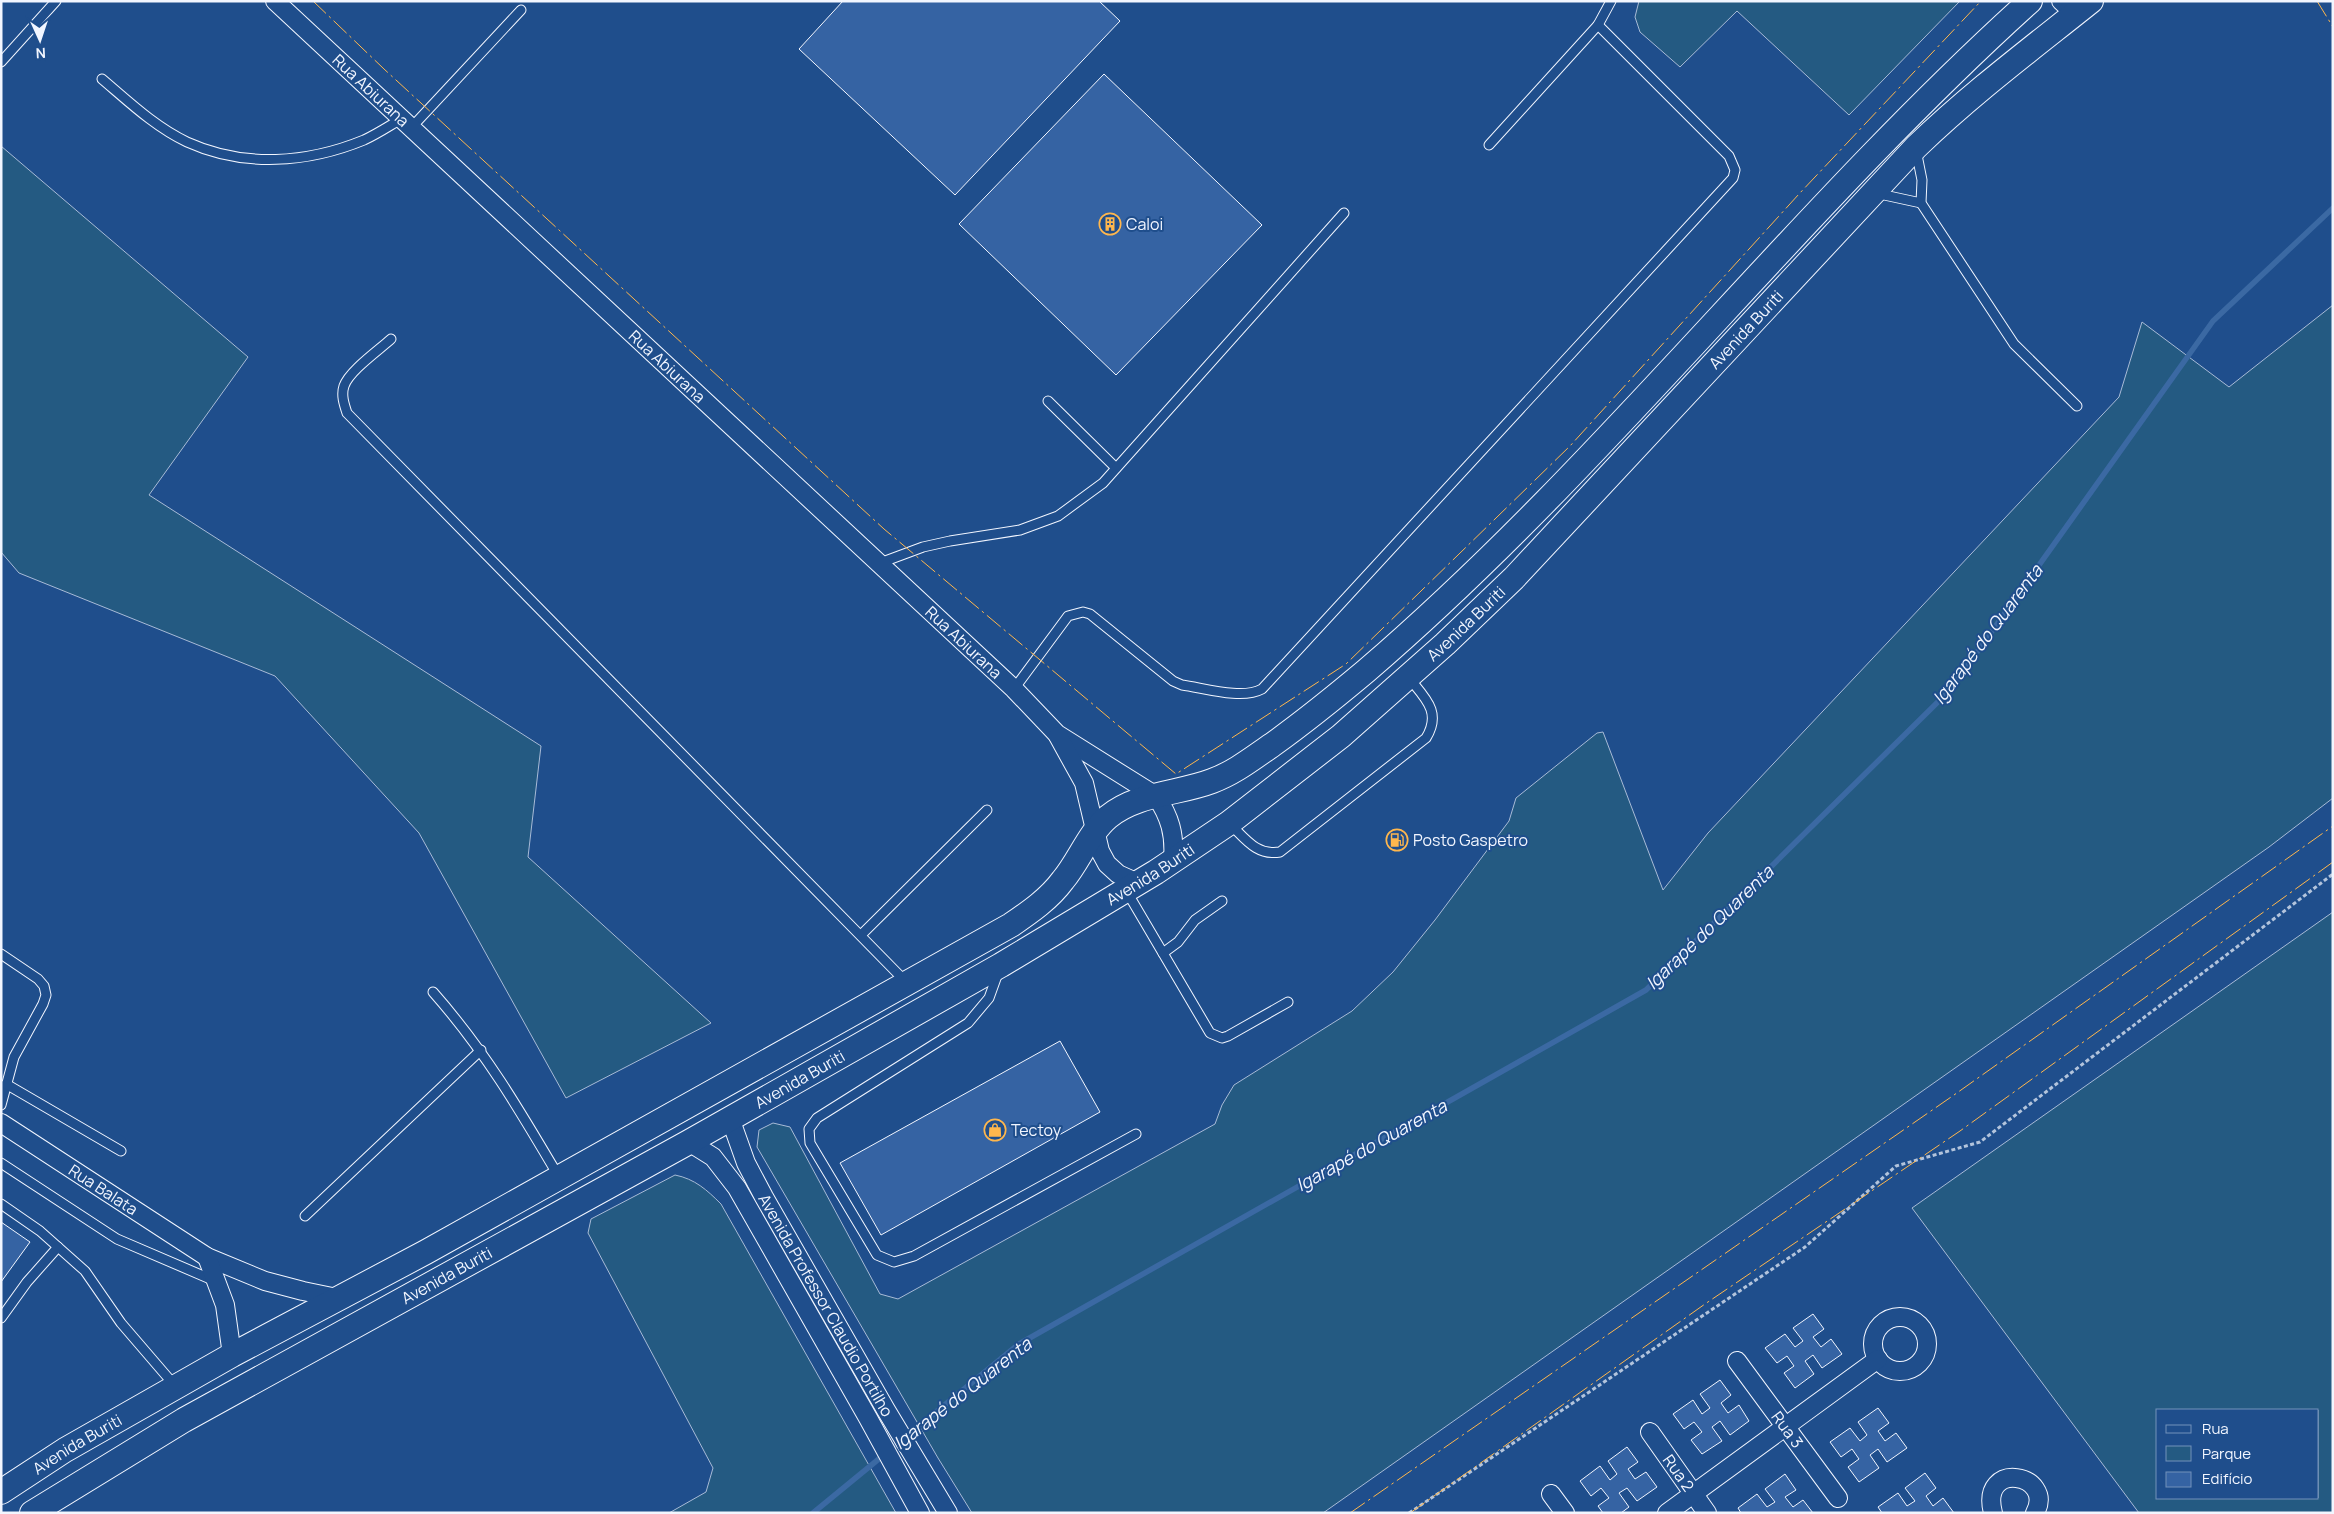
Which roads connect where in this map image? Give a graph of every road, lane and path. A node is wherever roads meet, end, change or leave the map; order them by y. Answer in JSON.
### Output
{"nodes":[{"id":1,"x":56,"y":1,"type":"edge"},
{"id":2,"x":275,"y":1,"type":"edge"},
{"id":3,"x":1612,"y":1,"type":"edge"},
{"id":4,"x":2006,"y":1,"type":"edge"},
{"id":5,"x":2030,"y":1,"type":"edge"},
{"id":6,"x":2076,"y":5,"type":"edge"},
{"id":7,"x":521,"y":10,"type":"dead end"},
{"id":8,"x":1598,"y":25,"type":"junction"},
{"id":9,"x":1996,"y":32,"type":"junction"},
{"id":10,"x":1,"y":62,"type":"edge"},
{"id":11,"x":102,"y":79,"type":"dead end"},
{"id":12,"x":406,"y":124,"type":"junction"},
{"id":13,"x":1489,"y":145,"type":"dead end"},
{"id":14,"x":1916,"y":147,"type":"junction"},
{"id":15,"x":1872,"y":192,"type":"junction"},
{"id":16,"x":1921,"y":203,"type":"junction"},
{"id":17,"x":1344,"y":213,"type":"dead end"},
{"id":18,"x":391,"y":339,"type":"dead end"},
{"id":19,"x":1048,"y":401,"type":"dead end"},
{"id":20,"x":2077,"y":406,"type":"dead end"},
{"id":21,"x":1116,"y":468,"type":"junction"},
{"id":22,"x":880,"y":563,"type":"junction"},
{"id":23,"x":1408,"y":676,"type":"junction"},
{"id":24,"x":1014,"y":688,"type":"junction"},
{"id":25,"x":1057,"y":734,"type":"junction"},
{"id":26,"x":1156,"y":796,"type":"junction"},
{"id":27,"x":987,"y":810,"type":"dead end"},
{"id":28,"x":1229,"y":823,"type":"junction"},
{"id":29,"x":1094,"y":833,"type":"junction"},
{"id":30,"x":1173,"y":860,"type":"junction"},
{"id":31,"x":2333,"y":874,"type":"edge"},
{"id":32,"x":1132,"y":886,"type":"junction"},
{"id":33,"x":1222,"y":901,"type":"dead end"},
{"id":34,"x":860,"y":934,"type":"junction"},
{"id":35,"x":1163,"y":953,"type":"junction"},
{"id":36,"x":1,"y":954,"type":"edge"},
{"id":37,"x":1001,"y":965,"type":"junction"},
{"id":38,"x":907,"y":984,"type":"junction"},
{"id":39,"x":433,"y":992,"type":"dead end"},
{"id":40,"x":1288,"y":1002,"type":"dead end"},
{"id":41,"x":480,"y":1050,"type":"junction"},
{"id":42,"x":6,"y":1084,"type":"junction"},
{"id":43,"x":1,"y":1105,"type":"edge"},
{"id":44,"x":730,"y":1118,"type":"junction"},
{"id":45,"x":1,"y":1123,"type":"edge"},
{"id":46,"x":1136,"y":1134,"type":"dead end"},
{"id":47,"x":689,"y":1142,"type":"junction"},
{"id":48,"x":121,"y":1151,"type":"dead end"},
{"id":49,"x":1,"y":1163,"type":"edge"},
{"id":50,"x":559,"y":1178,"type":"junction"},
{"id":51,"x":1,"y":1204,"type":"edge"},
{"id":52,"x":306,"y":1216,"type":"dead end"},
{"id":53,"x":58,"y":1247,"type":"junction"},
{"id":54,"x":207,"y":1258,"type":"junction"},
{"id":55,"x":218,"y":1282,"type":"junction"},
{"id":56,"x":337,"y":1298,"type":"junction"},
{"id":57,"x":1,"y":1318,"type":"edge"},
{"id":58,"x":232,"y":1355,"type":"junction"},
{"id":59,"x":1878,"y":1359,"type":"dead end"},
{"id":60,"x":1736,"y":1361,"type":"dead end"},
{"id":61,"x":176,"y":1386,"type":"junction"},
{"id":62,"x":1786,"y":1426,"type":"junction"},
{"id":63,"x":1650,"y":1432,"type":"dead end"},
{"id":64,"x":1,"y":1492,"type":"edge"},
{"id":65,"x":1551,"y":1494,"type":"dead end"},
{"id":66,"x":1694,"y":1494,"type":"junction"},
{"id":67,"x":1838,"y":1498,"type":"dead end"},
{"id":68,"x":32,"y":1513,"type":"edge"},
{"id":69,"x":920,"y":1513,"type":"edge"},
{"id":70,"x":948,"y":1513,"type":"edge"},
{"id":71,"x":1409,"y":1513,"type":"edge"},
{"id":72,"x":1565,"y":1513,"type":"edge"},
{"id":73,"x":1666,"y":1513,"type":"edge"},
{"id":74,"x":1707,"y":1513,"type":"edge"},
{"id":75,"x":1992,"y":1513,"type":"edge"},
{"id":76,"x":2035,"y":1513,"type":"edge"}],
"edges":[{"from":1,"to":10,"type":"lane"},
{"from":2,"to":12,"type":"street","name":"Rua Abiurana"},
{"from":3,"to":8,"type":"lane"},
{"from":4,"to":9,"type":"main road"},
{"from":5,"to":9,"type":"main road","name":"Avenida Buriti"},
{"from":6,"to":14,"type":"main road","name":"Avenida Buriti"},
{"from":7,"to":12,"type":"lane"},
{"from":8,"to":13,"type":"lane"},
{"from":8,"to":24,"type":"lane"},
{"from":9,"to":26,"type":"main road","name":"Avenida Buriti"},
{"from":11,"to":12,"type":"lane"},
{"from":12,"to":22,"type":"street","name":"Rua Abiurana"},
{"from":14,"to":15,"type":"main road","name":"Avenida Buriti"},
{"from":14,"to":16,"type":"lane"},
{"from":15,"to":16,"type":"lane"},
{"from":15,"to":23,"type":"main road","name":"Avenida Buriti"},
{"from":16,"to":20,"type":"lane"},
{"from":17,"to":21,"type":"lane"},
{"from":18,"to":34,"type":"lane"},
{"from":19,"to":21,"type":"lane"},
{"from":21,"to":22,"type":"lane"},
{"from":22,"to":24,"type":"street","name":"Rua Abiurana"},
{"from":23,"to":28,"type":"main road","name":"Avenida Buriti"},
{"from":23,"to":28,"type":"lane"},
{"from":24,"to":25,"type":"street","name":"Rua Abiurana"},
{"from":25,"to":26,"type":"street","name":"Rua Abiurana"},
{"from":25,"to":29,"type":"street","name":"Rua Abiurana"},
{"from":26,"to":29,"type":"main road","name":"Avenida Buriti"},
{"from":26,"to":30,"type":"street","name":"Rua Abiurana"},
{"from":27,"to":34,"type":"lane"},
{"from":28,"to":30,"type":"main road","name":"Avenida Buriti"},
{"from":29,"to":32,"type":"street","name":"Rua Abiurana"},
{"from":29,"to":38,"type":"main road","name":"Avenida Buriti"},
{"from":30,"to":32,"type":"main road","name":"Avenida Buriti"},
{"from":31,"to":71,"type":"path"},
{"from":32,"to":35,"type":"lane"},
{"from":32,"to":37,"type":"main road","name":"Avenida Buriti"},
{"from":33,"to":35,"type":"lane"},
{"from":34,"to":38,"type":"lane"},
{"from":35,"to":40,"type":"lane"},
{"from":36,"to":42,"type":"lane"},
{"from":37,"to":44,"type":"main road","name":"Avenida Buriti"},
{"from":37,"to":46,"type":"lane"},
{"from":38,"to":50,"type":"main road","name":"Avenida Buriti"},
{"from":39,"to":41,"type":"lane"},
{"from":41,"to":50,"type":"lane"},
{"from":41,"to":52,"type":"lane"},
{"from":42,"to":43,"type":"lane"},
{"from":42,"to":48,"type":"lane"},
{"from":44,"to":47,"type":"main road","name":"Avenida Buriti"},
{"from":44,"to":70,"type":"street","name":"Avenida Professor Claudio Portilho"},
{"from":45,"to":54,"type":"street","name":"Rua Balata"},
{"from":47,"to":68,"type":"main road","name":"Avenida Buriti"},
{"from":47,"to":69,"type":"street"},
{"from":49,"to":55,"type":"lane"},
{"from":50,"to":56,"type":"main road","name":"Avenida Buriti"},
{"from":51,"to":53,"type":"lane"},
{"from":53,"to":57,"type":"lane"},
{"from":53,"to":61,"type":"lane"},
{"from":54,"to":55,"type":"street"},
{"from":54,"to":56,"type":"street","name":"Rua Balata"},
{"from":55,"to":58,"type":"street"},
{"from":56,"to":58,"type":"main road","name":"Avenida Buriti"},
{"from":58,"to":61,"type":"main road","name":"Avenida Buriti"},
{"from":59,"to":62,"type":"street"},
{"from":60,"to":62,"type":"street","name":"Rua 3"},
{"from":61,"to":64,"type":"main road","name":"Avenida Buriti"},
{"from":62,"to":66,"type":"street"},
{"from":62,"to":67,"type":"street","name":"Rua 3"},
{"from":63,"to":66,"type":"street","name":"Rua 2"},
{"from":65,"to":72,"type":"street"},
{"from":66,"to":73,"type":"street"},
{"from":66,"to":74,"type":"street","name":"Rua 2"},
{"from":75,"to":76,"type":"street"}]}
